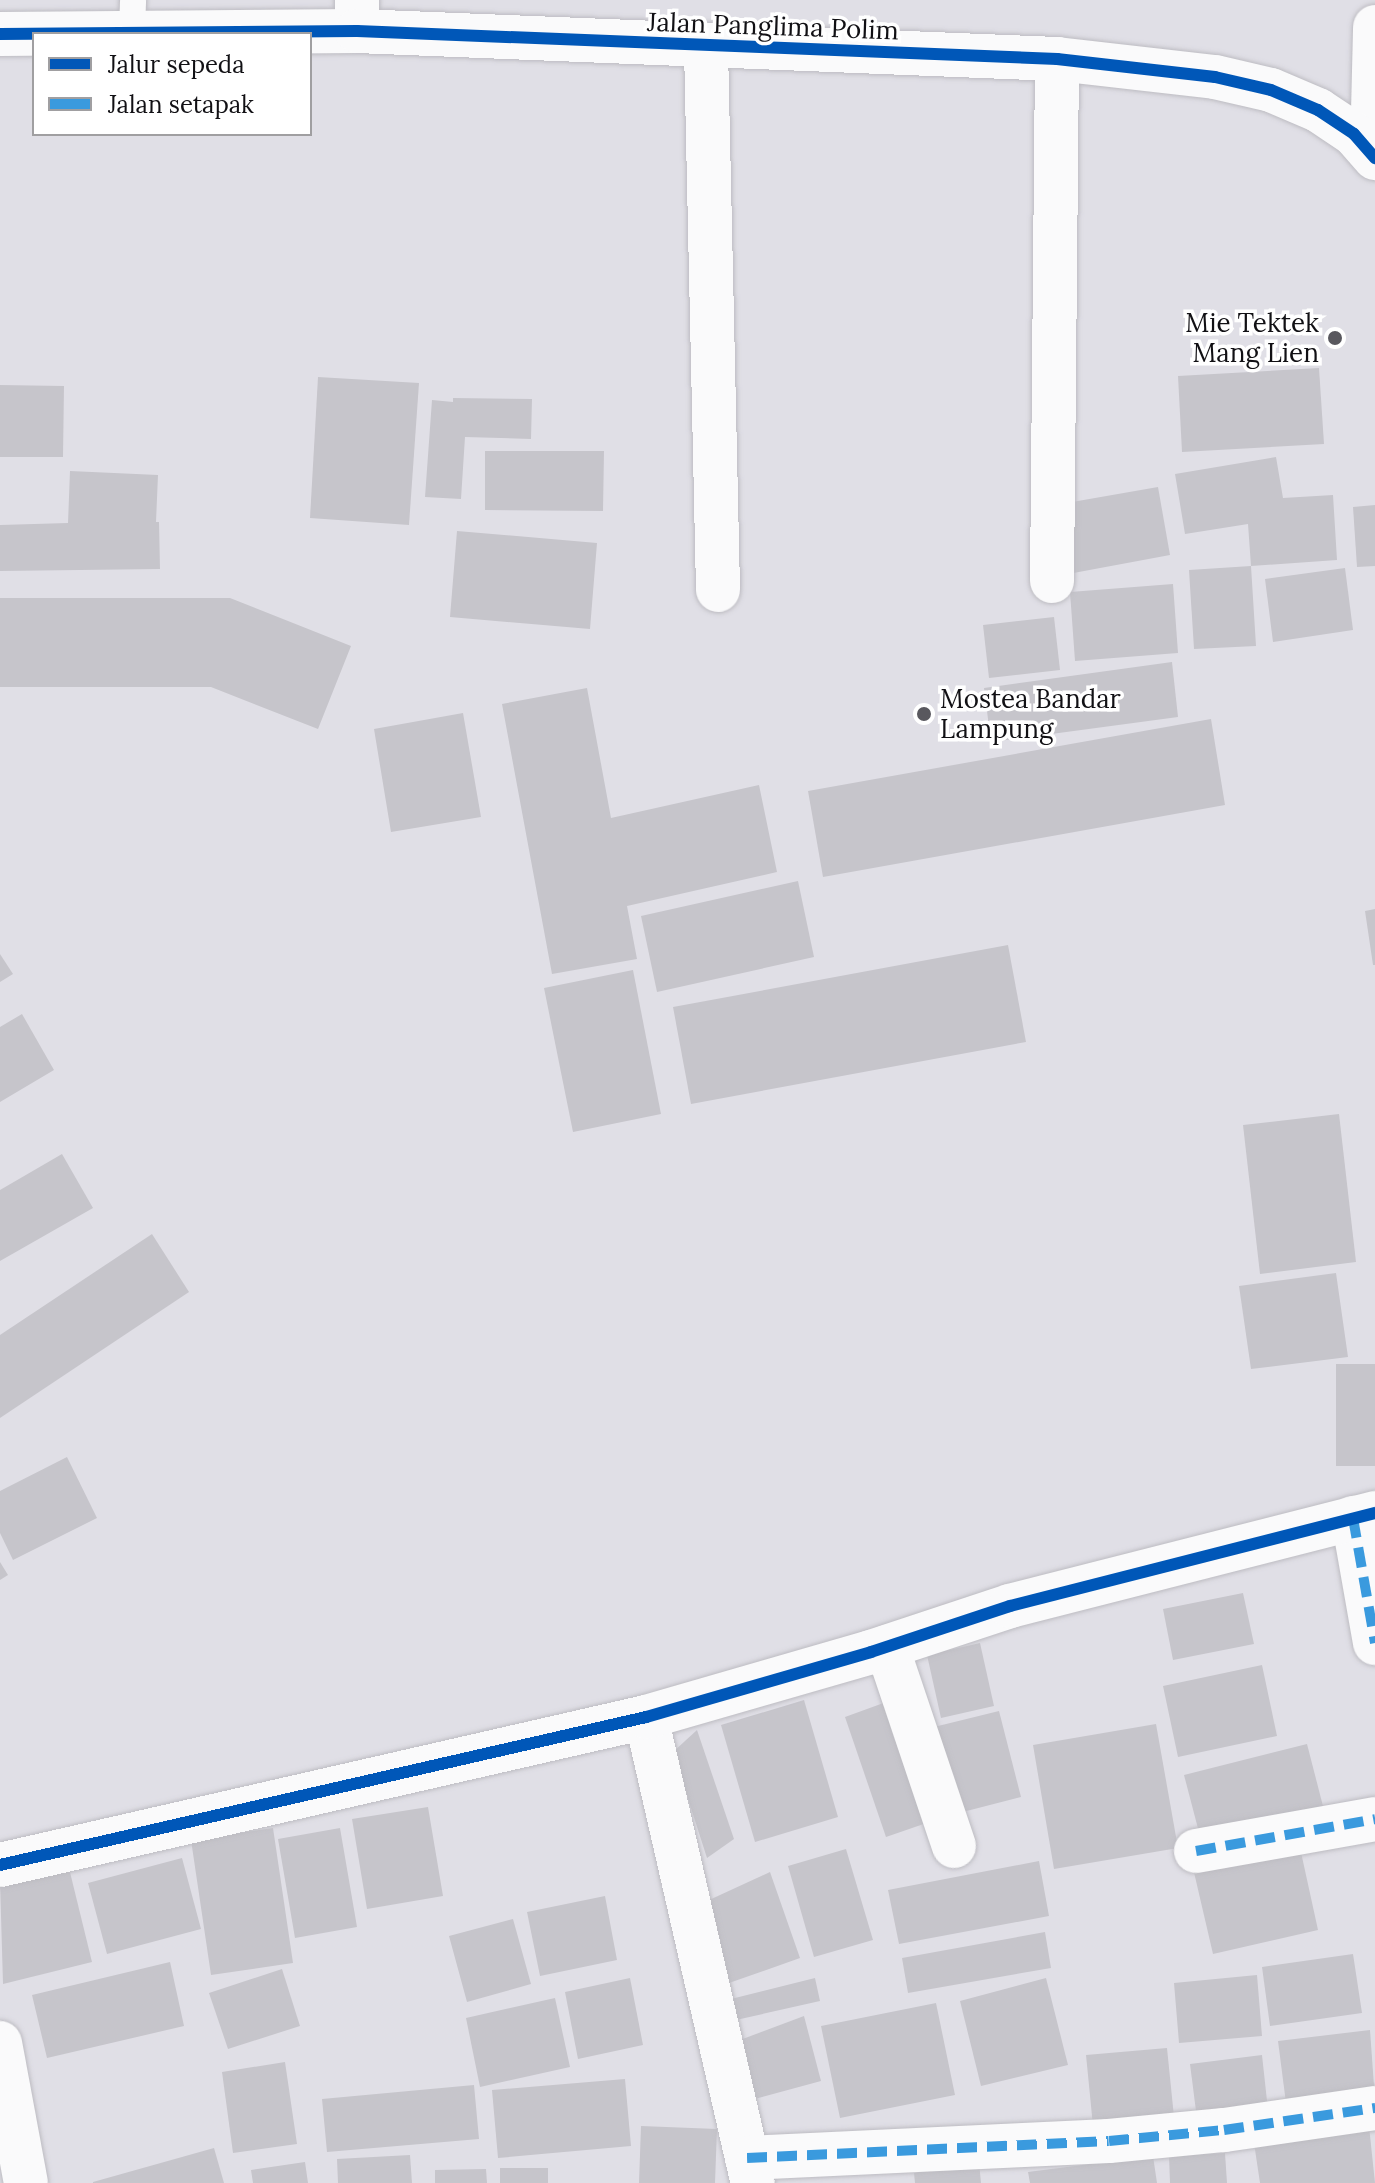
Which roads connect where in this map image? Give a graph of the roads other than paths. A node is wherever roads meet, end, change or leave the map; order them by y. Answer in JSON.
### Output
{"nodes":[{"id":1,"x":133,"y":16,"type":"edge"},
{"id":2,"x":357,"y":16,"type":"edge"},
{"id":3,"x":1375,"y":27,"type":"edge"},
{"id":4,"x":0,"y":34,"type":"edge"},
{"id":5,"x":706,"y":48,"type":"junction"},
{"id":6,"x":1057,"y":59,"type":"junction"},
{"id":7,"x":1374,"y":156,"type":"edge"},
{"id":8,"x":1052,"y":581,"type":"dead end"},
{"id":9,"x":718,"y":590,"type":"dead end"},
{"id":10,"x":1364,"y":1516,"type":"edge"},
{"id":11,"x":1375,"y":1643,"type":"edge"},
{"id":12,"x":887,"y":1647,"type":"junction"},
{"id":13,"x":646,"y":1717,"type":"junction"},
{"id":14,"x":1375,"y":1819,"type":"edge"},
{"id":15,"x":954,"y":1846,"type":"dead end"},
{"id":16,"x":1196,"y":1851,"type":"dead end"},
{"id":17,"x":0,"y":1865,"type":"edge"},
{"id":18,"x":0,"y":2043,"type":"edge"},
{"id":19,"x":1375,"y":2108,"type":"edge"},
{"id":20,"x":750,"y":2171,"type":"edge"},
{"id":21,"x":26,"y":2183,"type":"edge"}],
"edges":[{"from":1,"to":2,"type":"street","name":"Jalan Panglima Polim"},
{"from":1,"to":4,"type":"street","name":"Jalan Panglima Polim"},
{"from":2,"to":5,"type":"street","name":"Jalan Panglima Polim"},
{"from":3,"to":7,"type":"street"},
{"from":5,"to":6,"type":"street","name":"Jalan Panglima Polim"},
{"from":5,"to":9,"type":"street"},
{"from":6,"to":7,"type":"street","name":"Jalan Panglima Polim"},
{"from":6,"to":8,"type":"street"},
{"from":10,"to":11,"type":"street"},
{"from":10,"to":12,"type":"street"},
{"from":12,"to":13,"type":"street"},
{"from":12,"to":15,"type":"street"},
{"from":13,"to":17,"type":"street"},
{"from":13,"to":20,"type":"street"},
{"from":14,"to":16,"type":"street"},
{"from":18,"to":21,"type":"street"},
{"from":19,"to":20,"type":"street"}]}
